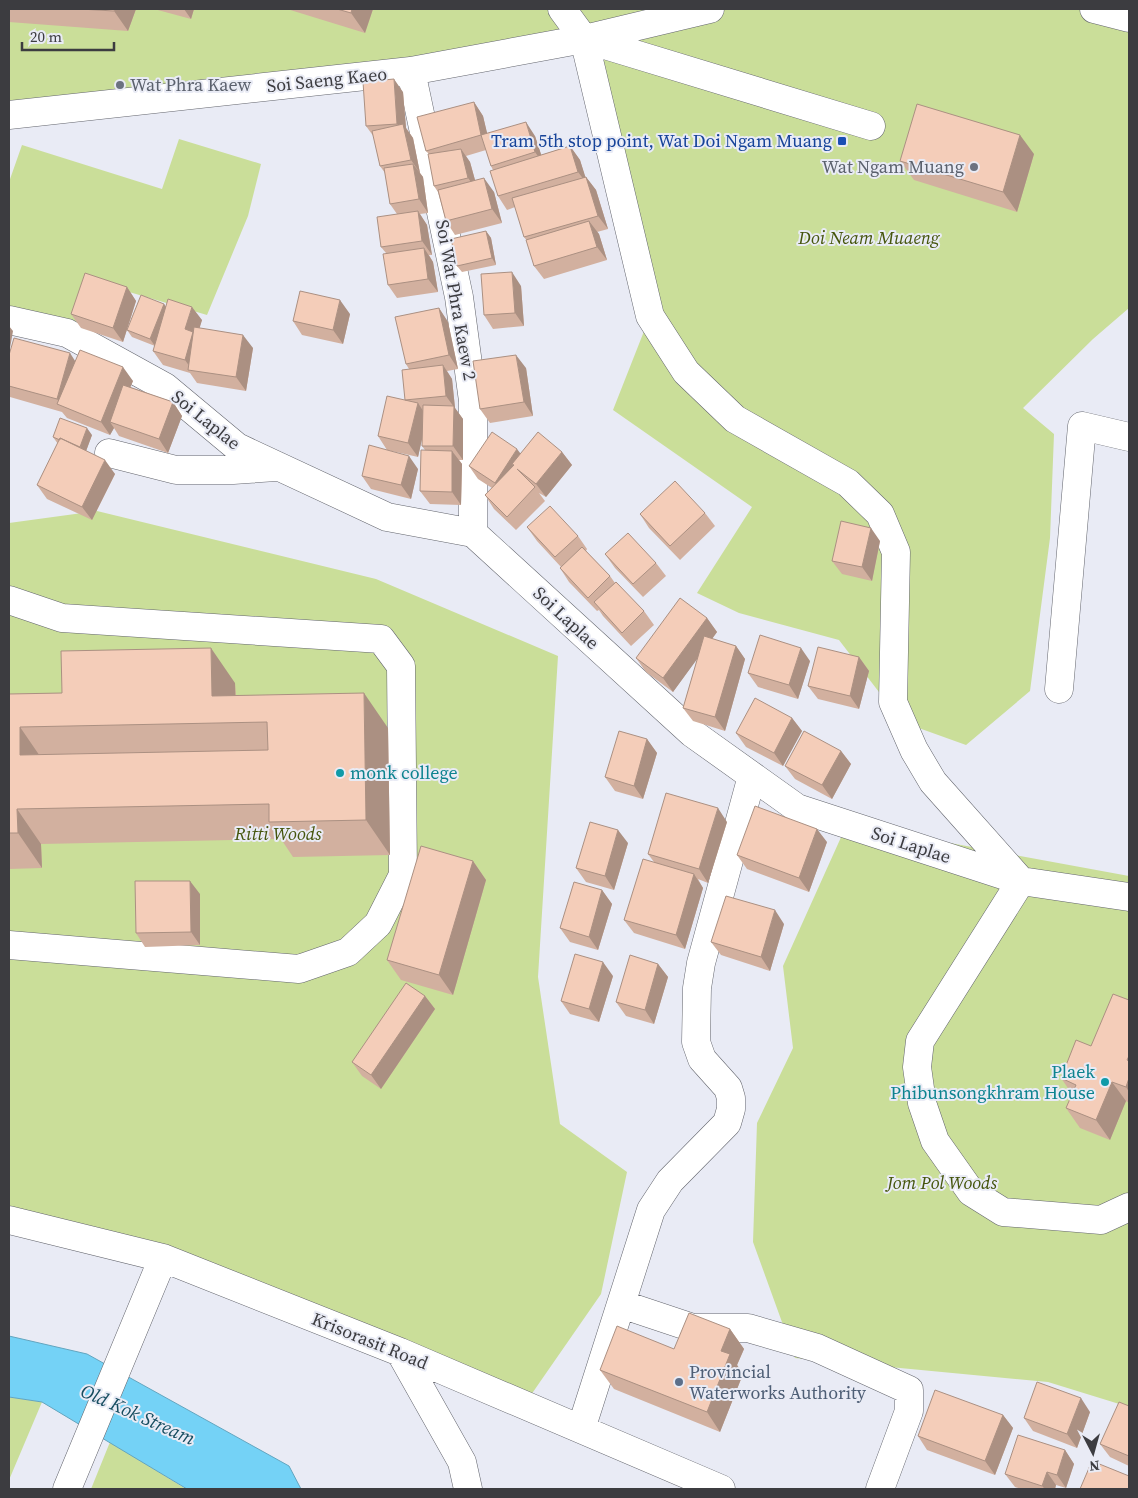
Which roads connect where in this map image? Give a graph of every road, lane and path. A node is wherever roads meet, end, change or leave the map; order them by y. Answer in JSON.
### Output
{"nodes":[{"id":1,"x":562,"y":9,"type":"edge"},
{"id":2,"x":710,"y":9,"type":"edge"},
{"id":3,"x":1094,"y":9,"type":"edge"},
{"id":4,"x":1129,"y":18,"type":"edge"},
{"id":5,"x":584,"y":39,"type":"junction"},
{"id":6,"x":411,"y":71,"type":"junction"},
{"id":7,"x":9,"y":115,"type":"edge"},
{"id":8,"x":871,"y":126,"type":"dead end"},
{"id":9,"x":9,"y":320,"type":"edge"},
{"id":10,"x":1129,"y":437,"type":"edge"},
{"id":11,"x":109,"y":452,"type":"dead end"},
{"id":12,"x":277,"y":467,"type":"junction"},
{"id":13,"x":473,"y":533,"type":"junction"},
{"id":14,"x":9,"y":600,"type":"edge"},
{"id":15,"x":1059,"y":689,"type":"dead end"},
{"id":16,"x":752,"y":776,"type":"junction"},
{"id":17,"x":1021,"y":881,"type":"junction"},
{"id":18,"x":1129,"y":897,"type":"edge"},
{"id":19,"x":9,"y":945,"type":"edge"},
{"id":20,"x":1129,"y":1207,"type":"edge"},
{"id":21,"x":9,"y":1220,"type":"edge"},
{"id":22,"x":163,"y":1258,"type":"junction"},
{"id":23,"x":621,"y":1304,"type":"junction"},
{"id":24,"x":400,"y":1352,"type":"junction"},
{"id":25,"x":581,"y":1429,"type":"junction"},
{"id":26,"x":67,"y":1489,"type":"edge"},
{"id":27,"x":468,"y":1489,"type":"edge"},
{"id":28,"x":721,"y":1489,"type":"edge"},
{"id":29,"x":880,"y":1489,"type":"edge"}],
"edges":[{"from":1,"to":5,"type":"street"},
{"from":2,"to":5,"type":"street","name":"Soi Saeng Kaeo"},
{"from":3,"to":4,"type":"street"},
{"from":5,"to":6,"type":"street","name":"Soi Saeng Kaeo"},
{"from":5,"to":8,"type":"street"},
{"from":5,"to":17,"type":"street"},
{"from":6,"to":7,"type":"street","name":"Soi Saeng Kaeo"},
{"from":6,"to":13,"type":"street","name":"Soi Wat Phra Kaew 2"},
{"from":9,"to":12,"type":"street","name":"Soi Laplae"},
{"from":10,"to":15,"type":"street"},
{"from":11,"to":12,"type":"street"},
{"from":12,"to":13,"type":"street","name":"Soi Laplae"},
{"from":13,"to":16,"type":"street","name":"Soi Laplae"},
{"from":14,"to":19,"type":"street"},
{"from":16,"to":17,"type":"street","name":"Soi Laplae"},
{"from":16,"to":23,"type":"street"},
{"from":17,"to":18,"type":"street","name":"Soi Laplae"},
{"from":17,"to":20,"type":"street"},
{"from":21,"to":22,"type":"street","name":"Krisorasit Road"},
{"from":22,"to":24,"type":"street","name":"Krisorasit Road"},
{"from":22,"to":26,"type":"street"},
{"from":23,"to":25,"type":"street"},
{"from":23,"to":29,"type":"street"},
{"from":24,"to":25,"type":"street","name":"Krisorasit Road"},
{"from":24,"to":27,"type":"street"},
{"from":25,"to":28,"type":"street","name":"Krisorasit Road"}]}
